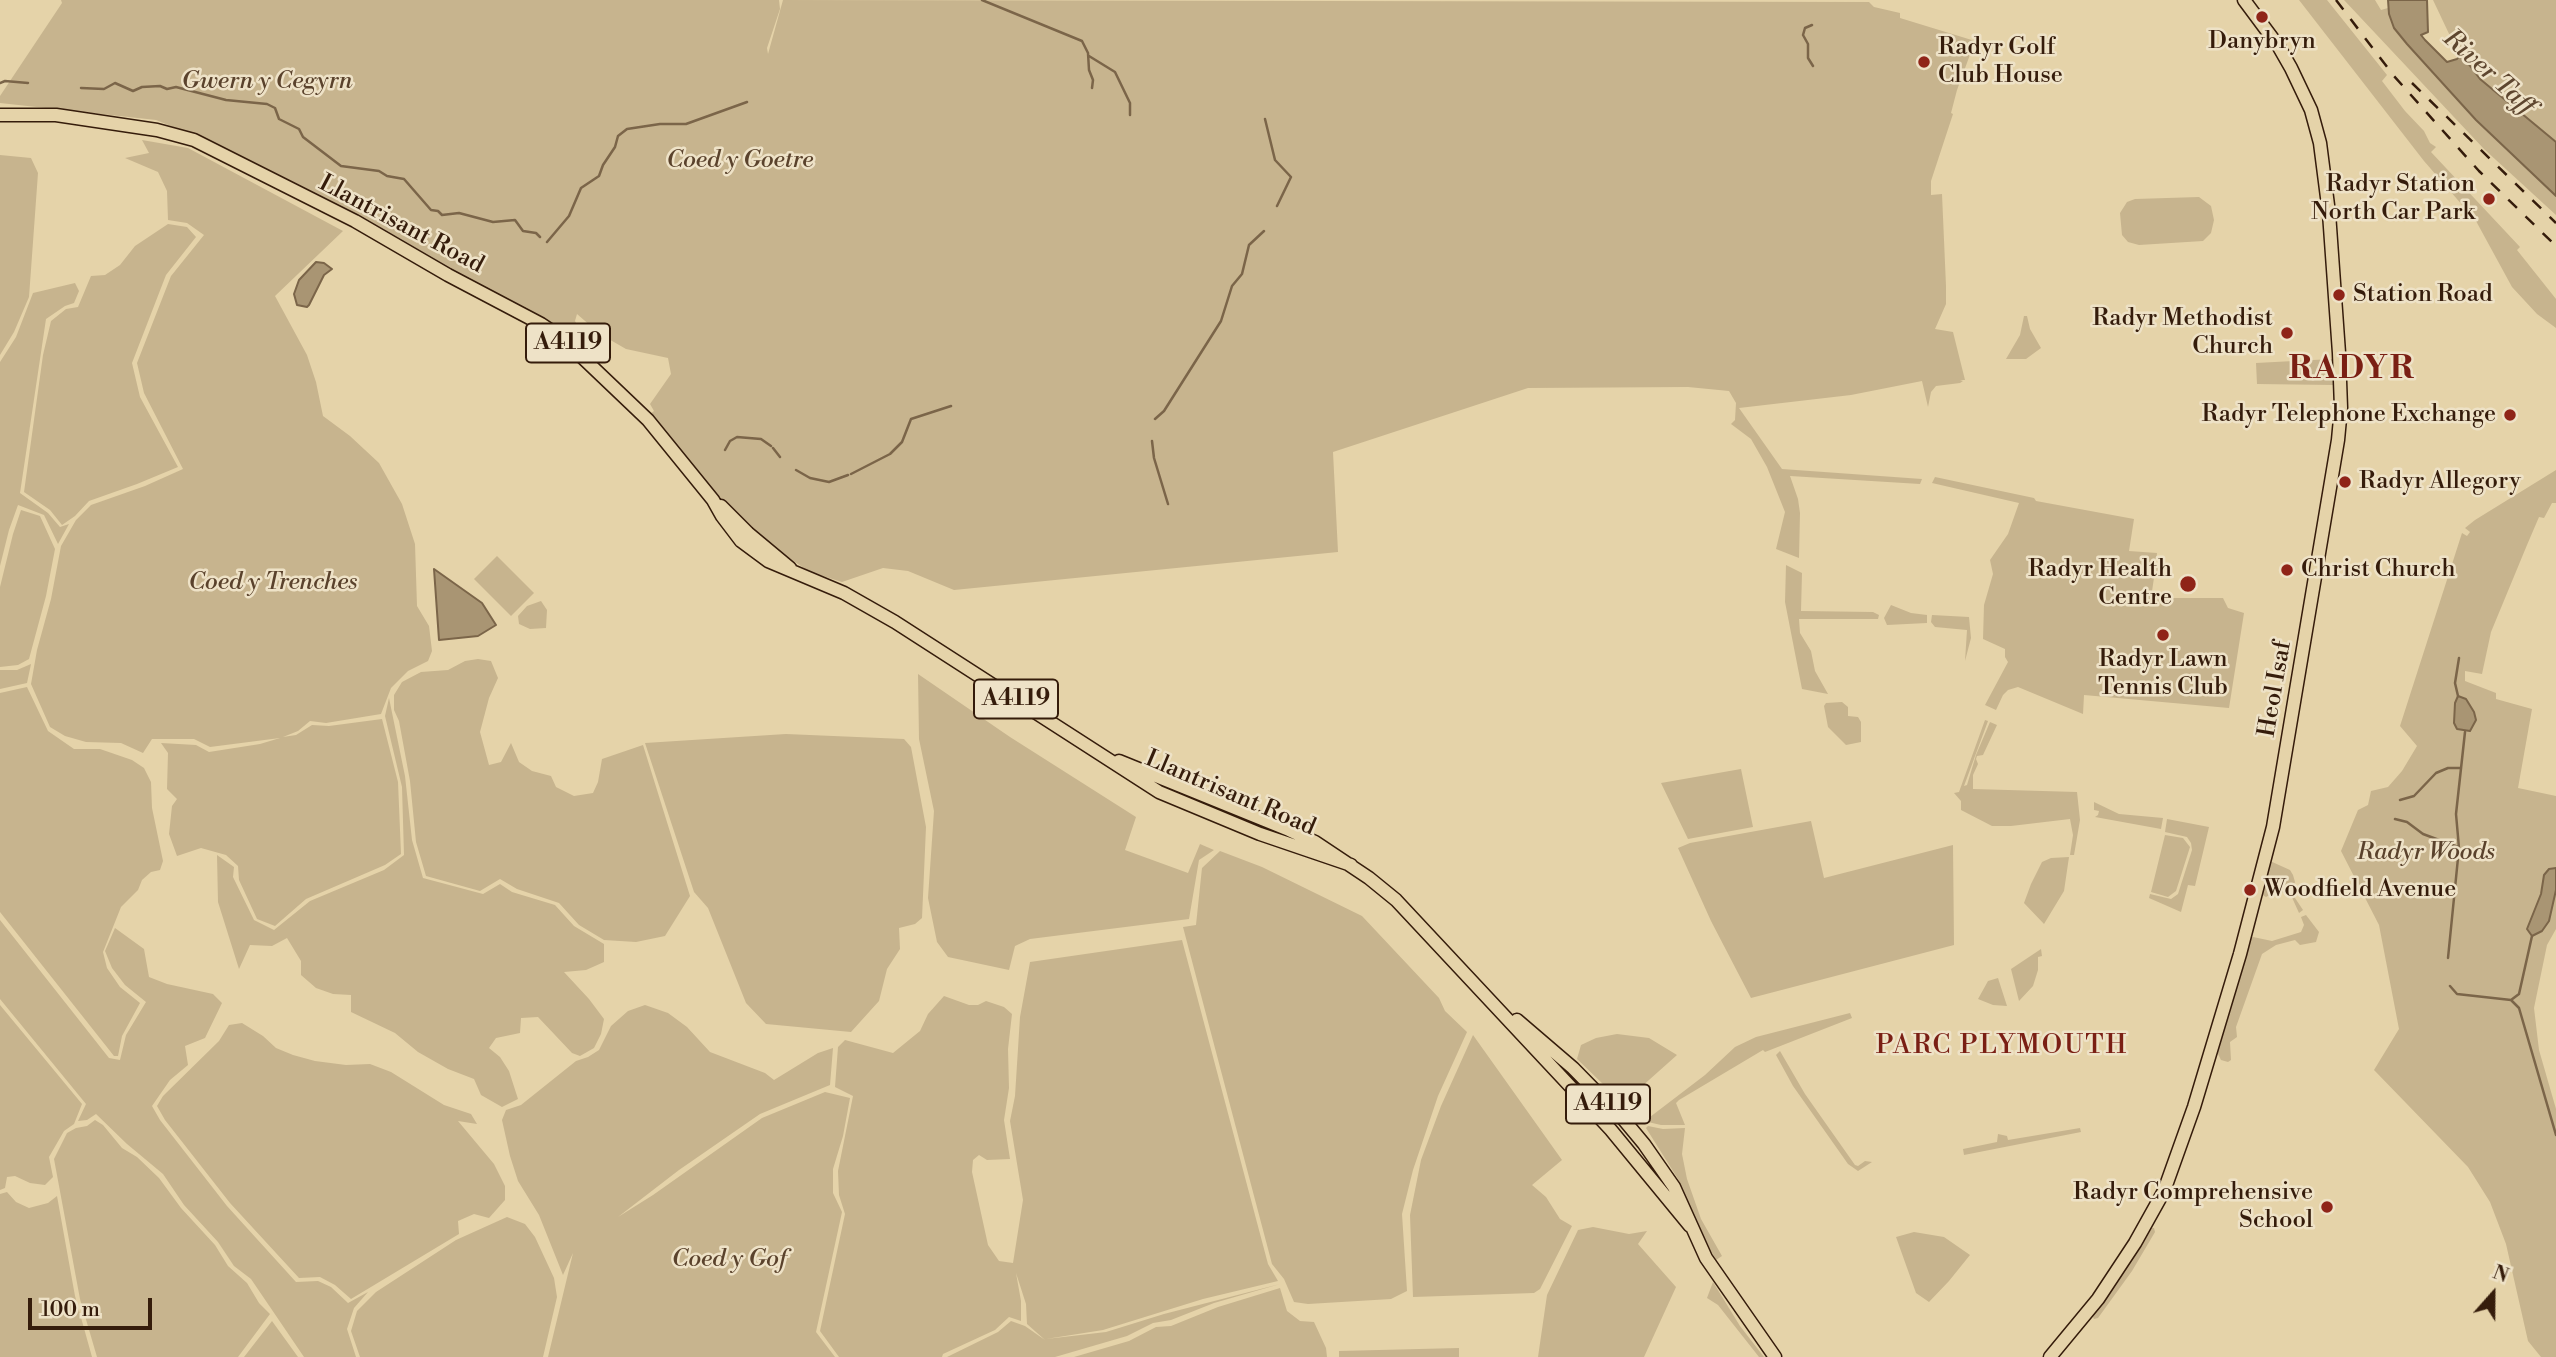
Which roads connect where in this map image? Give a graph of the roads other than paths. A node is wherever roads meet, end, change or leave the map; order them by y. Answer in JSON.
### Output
{"nodes":[{"id":1,"x":2244,"y":0,"type":"edge"},
{"id":2,"x":0,"y":115,"type":"edge"},
{"id":3,"x":1774,"y":1357,"type":"edge"},
{"id":4,"x":2050,"y":1357,"type":"edge"}],
"edges":[{"from":1,"to":4,"type":"main road","name":"Heol Isaf"},
{"from":2,"to":3,"type":"main road","name":"Llantrisant Road","number":"A4119"}]}
